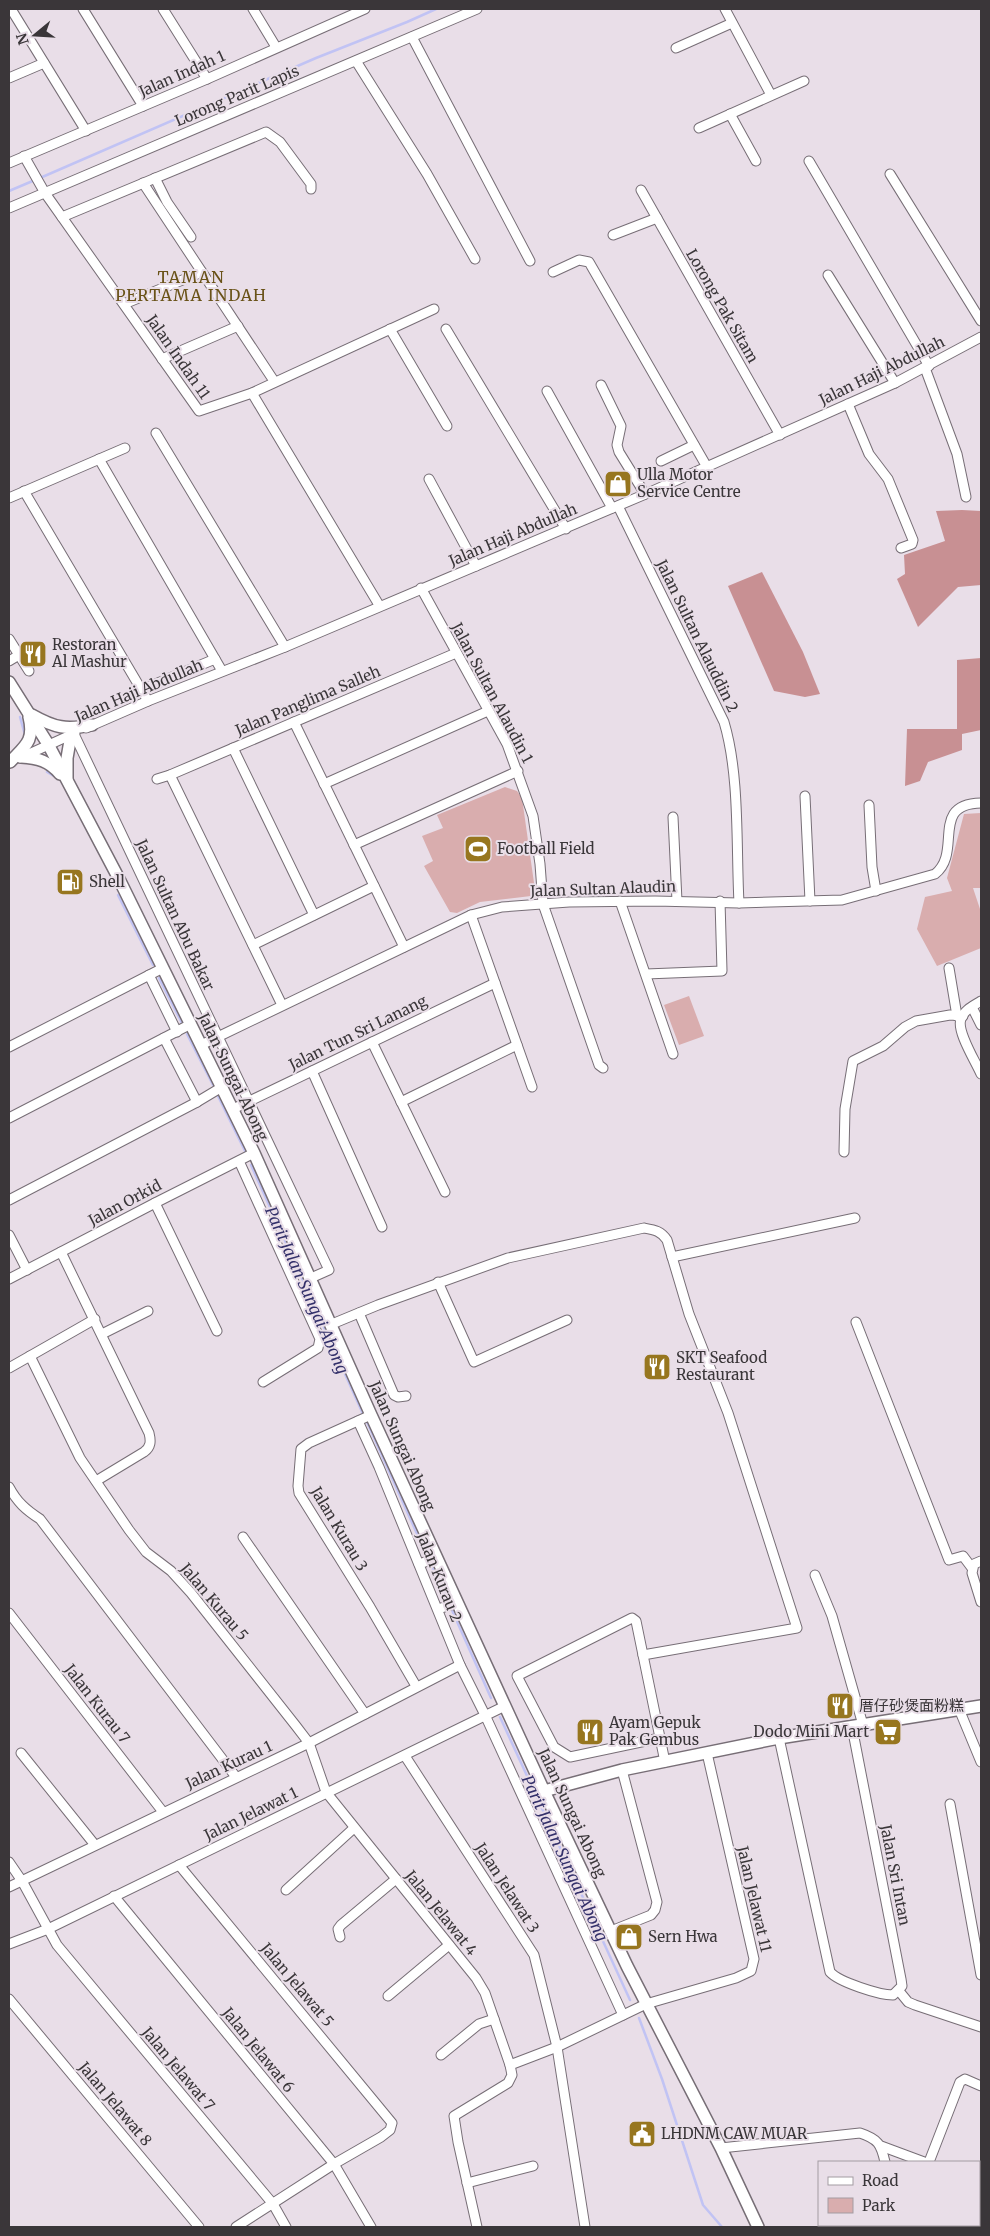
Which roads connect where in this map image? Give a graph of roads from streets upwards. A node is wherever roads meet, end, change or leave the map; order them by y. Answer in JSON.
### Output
{"nodes":[{"id":1,"x":11,"y":9,"type":"edge"},
{"id":2,"x":82,"y":9,"type":"edge"},
{"id":3,"x":163,"y":9,"type":"edge"},
{"id":4,"x":253,"y":9,"type":"edge"},
{"id":5,"x":362,"y":9,"type":"edge"},
{"id":6,"x":477,"y":9,"type":"edge"},
{"id":7,"x":725,"y":9,"type":"edge"},
{"id":8,"x":732,"y":23,"type":"junction"},
{"id":9,"x":412,"y":37,"type":"junction"},
{"id":10,"x":276,"y":47,"type":"junction"},
{"id":11,"x":676,"y":48,"type":"dead end"},
{"id":12,"x":356,"y":61,"type":"junction"},
{"id":13,"x":44,"y":63,"type":"junction"},
{"id":14,"x":9,"y":78,"type":"edge"},
{"id":15,"x":207,"y":79,"type":"junction"},
{"id":16,"x":804,"y":81,"type":"dead end"},
{"id":17,"x":771,"y":94,"type":"junction"},
{"id":18,"x":143,"y":106,"type":"junction"},
{"id":19,"x":730,"y":114,"type":"junction"},
{"id":20,"x":699,"y":128,"type":"dead end"},
{"id":21,"x":86,"y":131,"type":"junction"},
{"id":22,"x":24,"y":156,"type":"junction"},
{"id":23,"x":809,"y":160,"type":"dead end"},
{"id":24,"x":756,"y":161,"type":"dead end"},
{"id":25,"x":9,"y":163,"type":"edge"},
{"id":26,"x":890,"y":174,"type":"dead end"},
{"id":27,"x":155,"y":178,"type":"junction"},
{"id":28,"x":143,"y":183,"type":"junction"},
{"id":29,"x":43,"y":189,"type":"junction"},
{"id":30,"x":311,"y":189,"type":"dead end"},
{"id":31,"x":641,"y":190,"type":"dead end"},
{"id":32,"x":9,"y":208,"type":"edge"},
{"id":33,"x":62,"y":217,"type":"junction"},
{"id":34,"x":657,"y":218,"type":"junction"},
{"id":35,"x":613,"y":235,"type":"dead end"},
{"id":36,"x":191,"y":237,"type":"dead end"},
{"id":37,"x":475,"y":259,"type":"dead end"},
{"id":38,"x":530,"y":261,"type":"dead end"},
{"id":39,"x":202,"y":272,"type":"junction"},
{"id":40,"x":553,"y":272,"type":"dead end"},
{"id":41,"x":828,"y":275,"type":"dead end"},
{"id":42,"x":124,"y":304,"type":"junction"},
{"id":43,"x":434,"y":309,"type":"dead end"},
{"id":44,"x":981,"y":321,"type":"edge"},
{"id":45,"x":238,"y":326,"type":"junction"},
{"id":46,"x":390,"y":329,"type":"junction"},
{"id":47,"x":446,"y":329,"type":"dead end"},
{"id":48,"x":981,"y":339,"type":"edge"},
{"id":49,"x":162,"y":359,"type":"junction"},
{"id":50,"x":927,"y":367,"type":"junction"},
{"id":51,"x":274,"y":381,"type":"junction"},
{"id":52,"x":895,"y":383,"type":"junction"},
{"id":53,"x":601,"y":384,"type":"dead end"},
{"id":54,"x":547,"y":391,"type":"dead end"},
{"id":55,"x":252,"y":393,"type":"junction"},
{"id":56,"x":848,"y":404,"type":"junction"},
{"id":57,"x":447,"y":426,"type":"dead end"},
{"id":58,"x":156,"y":433,"type":"dead end"},
{"id":59,"x":780,"y":435,"type":"junction"},
{"id":60,"x":694,"y":445,"type":"junction"},
{"id":61,"x":125,"y":448,"type":"dead end"},
{"id":62,"x":99,"y":459,"type":"junction"},
{"id":63,"x":661,"y":461,"type":"dead end"},
{"id":64,"x":707,"y":467,"type":"junction"},
{"id":65,"x":429,"y":479,"type":"dead end"},
{"id":66,"x":24,"y":492,"type":"junction"},
{"id":67,"x":645,"y":494,"type":"junction"},
{"id":68,"x":966,"y":497,"type":"dead end"},
{"id":69,"x":9,"y":498,"type":"edge"},
{"id":70,"x":615,"y":507,"type":"junction"},
{"id":71,"x":566,"y":529,"type":"junction"},
{"id":72,"x":901,"y":548,"type":"dead end"},
{"id":73,"x":476,"y":566,"type":"junction"},
{"id":74,"x":421,"y":588,"type":"junction"},
{"id":75,"x":379,"y":606,"type":"junction"},
{"id":76,"x":9,"y":639,"type":"edge"},
{"id":77,"x":285,"y":647,"type":"junction"},
{"id":78,"x":456,"y":653,"type":"junction"},
{"id":79,"x":19,"y":655,"type":"junction"},
{"id":80,"x":215,"y":658,"type":"junction"},
{"id":81,"x":9,"y":661,"type":"edge"},
{"id":82,"x":29,"y":671,"type":"dead end"},
{"id":83,"x":222,"y":671,"type":"junction"},
{"id":84,"x":9,"y":682,"type":"edge"},
{"id":85,"x":141,"y":690,"type":"junction"},
{"id":86,"x":148,"y":701,"type":"junction"},
{"id":87,"x":488,"y":711,"type":"junction"},
{"id":88,"x":29,"y":712,"type":"junction"},
{"id":89,"x":294,"y":722,"type":"junction"},
{"id":90,"x":92,"y":725,"type":"junction"},
{"id":91,"x":72,"y":734,"type":"junction"},
{"id":92,"x":48,"y":744,"type":"junction"},
{"id":93,"x":233,"y":748,"type":"junction"},
{"id":94,"x":21,"y":757,"type":"junction"},
{"id":95,"x":9,"y":762,"type":"edge"},
{"id":96,"x":518,"y":771,"type":"junction"},
{"id":97,"x":170,"y":775,"type":"junction"},
{"id":98,"x":157,"y":779,"type":"dead end"},
{"id":99,"x":68,"y":783,"type":"junction"},
{"id":100,"x":324,"y":784,"type":"junction"},
{"id":101,"x":805,"y":796,"type":"dead end"},
{"id":102,"x":981,"y":803,"type":"edge"},
{"id":103,"x":869,"y":804,"type":"dead end"},
{"id":104,"x":673,"y":817,"type":"dead end"},
{"id":105,"x":354,"y":845,"type":"junction"},
{"id":106,"x":374,"y":886,"type":"junction"},
{"id":107,"x":876,"y":891,"type":"junction"},
{"id":108,"x":677,"y":901,"type":"junction"},
{"id":109,"x":720,"y":901,"type":"junction"},
{"id":110,"x":810,"y":901,"type":"junction"},
{"id":111,"x":620,"y":902,"type":"junction"},
{"id":112,"x":738,"y":903,"type":"junction"},
{"id":113,"x":543,"y":904,"type":"junction"},
{"id":114,"x":314,"y":915,"type":"junction"},
{"id":115,"x":471,"y":915,"type":"junction"},
{"id":116,"x":253,"y":945,"type":"junction"},
{"id":117,"x":404,"y":947,"type":"junction"},
{"id":118,"x":163,"y":968,"type":"junction"},
{"id":119,"x":949,"y":968,"type":"dead end"},
{"id":120,"x":646,"y":974,"type":"junction"},
{"id":121,"x":149,"y":975,"type":"junction"},
{"id":122,"x":495,"y":983,"type":"junction"},
{"id":123,"x":981,"y":1001,"type":"edge"},
{"id":124,"x":282,"y":1005,"type":"junction"},
{"id":125,"x":964,"y":1012,"type":"junction"},
{"id":126,"x":191,"y":1024,"type":"junction"},
{"id":127,"x":981,"y":1025,"type":"edge"},
{"id":128,"x":177,"y":1032,"type":"junction"},
{"id":129,"x":218,"y":1036,"type":"junction"},
{"id":130,"x":164,"y":1038,"type":"junction"},
{"id":131,"x":372,"y":1042,"type":"junction"},
{"id":132,"x":201,"y":1045,"type":"junction"},
{"id":133,"x":518,"y":1045,"type":"junction"},
{"id":134,"x":9,"y":1047,"type":"edge"},
{"id":135,"x":674,"y":1054,"type":"dead end"},
{"id":136,"x":603,"y":1068,"type":"dead end"},
{"id":137,"x":312,"y":1071,"type":"junction"},
{"id":138,"x":981,"y":1074,"type":"edge"},
{"id":139,"x":222,"y":1087,"type":"junction"},
{"id":140,"x":532,"y":1087,"type":"dead end"},
{"id":141,"x":248,"y":1101,"type":"junction"},
{"id":142,"x":197,"y":1102,"type":"junction"},
{"id":143,"x":401,"y":1102,"type":"junction"},
{"id":144,"x":232,"y":1109,"type":"junction"},
{"id":145,"x":9,"y":1118,"type":"edge"},
{"id":146,"x":844,"y":1152,"type":"dead end"},
{"id":147,"x":254,"y":1153,"type":"junction"},
{"id":148,"x":239,"y":1161,"type":"junction"},
{"id":149,"x":445,"y":1192,"type":"dead end"},
{"id":150,"x":9,"y":1200,"type":"edge"},
{"id":151,"x":155,"y":1202,"type":"junction"},
{"id":152,"x":855,"y":1218,"type":"dead end"},
{"id":153,"x":382,"y":1227,"type":"dead end"},
{"id":154,"x":9,"y":1235,"type":"edge"},
{"id":155,"x":61,"y":1252,"type":"junction"},
{"id":156,"x":672,"y":1257,"type":"junction"},
{"id":157,"x":26,"y":1270,"type":"junction"},
{"id":158,"x":311,"y":1278,"type":"junction"},
{"id":159,"x":9,"y":1279,"type":"edge"},
{"id":160,"x":438,"y":1282,"type":"junction"},
{"id":161,"x":148,"y":1311,"type":"dead end"},
{"id":162,"x":359,"y":1313,"type":"junction"},
{"id":163,"x":95,"y":1319,"type":"junction"},
{"id":164,"x":568,"y":1320,"type":"dead end"},
{"id":165,"x":856,"y":1322,"type":"dead end"},
{"id":166,"x":332,"y":1324,"type":"junction"},
{"id":167,"x":217,"y":1331,"type":"dead end"},
{"id":168,"x":102,"y":1334,"type":"junction"},
{"id":169,"x":30,"y":1356,"type":"junction"},
{"id":170,"x":9,"y":1368,"type":"edge"},
{"id":171,"x":263,"y":1382,"type":"dead end"},
{"id":172,"x":406,"y":1396,"type":"dead end"},
{"id":173,"x":371,"y":1415,"type":"junction"},
{"id":174,"x":358,"y":1421,"type":"junction"},
{"id":175,"x":386,"y":1464,"type":"junction"},
{"id":176,"x":96,"y":1481,"type":"junction"},
{"id":177,"x":9,"y":1486,"type":"edge"},
{"id":178,"x":395,"y":1487,"type":"junction"},
{"id":179,"x":404,"y":1507,"type":"junction"},
{"id":180,"x":243,"y":1537,"type":"dead end"},
{"id":181,"x":428,"y":1561,"type":"junction"},
{"id":182,"x":981,"y":1561,"type":"edge"},
{"id":183,"x":972,"y":1568,"type":"junction"},
{"id":184,"x":815,"y":1575,"type":"dead end"},
{"id":185,"x":981,"y":1602,"type":"edge"},
{"id":186,"x":448,"y":1606,"type":"junction"},
{"id":187,"x":9,"y":1613,"type":"edge"},
{"id":188,"x":643,"y":1654,"type":"junction"},
{"id":189,"x":460,"y":1665,"type":"junction"},
{"id":190,"x":416,"y":1686,"type":"junction"},
{"id":191,"x":505,"y":1706,"type":"junction"},
{"id":192,"x":981,"y":1706,"type":"edge"},
{"id":193,"x":959,"y":1709,"type":"junction"},
{"id":194,"x":365,"y":1714,"type":"junction"},
{"id":195,"x":485,"y":1715,"type":"junction"},
{"id":196,"x":858,"y":1726,"type":"junction"},
{"id":197,"x":660,"y":1738,"type":"junction"},
{"id":198,"x":779,"y":1738,"type":"junction"},
{"id":199,"x":309,"y":1743,"type":"junction"},
{"id":200,"x":21,"y":1753,"type":"dead end"},
{"id":201,"x":707,"y":1753,"type":"junction"},
{"id":202,"x":405,"y":1756,"type":"junction"},
{"id":203,"x":665,"y":1762,"type":"junction"},
{"id":204,"x":981,"y":1762,"type":"edge"},
{"id":205,"x":622,"y":1770,"type":"junction"},
{"id":206,"x":236,"y":1777,"type":"junction"},
{"id":207,"x":544,"y":1791,"type":"junction"},
{"id":208,"x":326,"y":1792,"type":"junction"},
{"id":209,"x":950,"y":1804,"type":"dead end"},
{"id":210,"x":163,"y":1812,"type":"junction"},
{"id":211,"x":354,"y":1828,"type":"junction"},
{"id":212,"x":95,"y":1845,"type":"junction"},
{"id":213,"x":9,"y":1862,"type":"edge"},
{"id":214,"x":180,"y":1865,"type":"junction"},
{"id":215,"x":396,"y":1879,"type":"junction"},
{"id":216,"x":22,"y":1881,"type":"junction"},
{"id":217,"x":9,"y":1887,"type":"edge"},
{"id":218,"x":286,"y":1890,"type":"dead end"},
{"id":219,"x":114,"y":1896,"type":"junction"},
{"id":220,"x":48,"y":1929,"type":"junction"},
{"id":221,"x":611,"y":1931,"type":"junction"},
{"id":222,"x":340,"y":1937,"type":"dead end"},
{"id":223,"x":978,"y":1943,"type":"edge"},
{"id":224,"x":9,"y":1944,"type":"edge"},
{"id":225,"x":449,"y":1945,"type":"junction"},
{"id":226,"x":981,"y":1975,"type":"edge"},
{"id":227,"x":898,"y":1991,"type":"junction"},
{"id":228,"x":388,"y":1996,"type":"dead end"},
{"id":229,"x":9,"y":1999,"type":"edge"},
{"id":230,"x":646,"y":2004,"type":"junction"},
{"id":231,"x":625,"y":2014,"type":"junction"},
{"id":232,"x":494,"y":2019,"type":"junction"},
{"id":233,"x":981,"y":2027,"type":"edge"},
{"id":234,"x":557,"y":2047,"type":"junction"},
{"id":235,"x":440,"y":2055,"type":"dead end"},
{"id":236,"x":510,"y":2065,"type":"junction"},
{"id":237,"x":981,"y":2086,"type":"edge"},
{"id":238,"x":881,"y":2146,"type":"junction"},
{"id":239,"x":721,"y":2148,"type":"junction"},
{"id":240,"x":885,"y":2161,"type":"edge"},
{"id":241,"x":921,"y":2161,"type":"edge"},
{"id":242,"x":929,"y":2161,"type":"edge"},
{"id":243,"x":334,"y":2164,"type":"junction"},
{"id":244,"x":533,"y":2166,"type":"dead end"},
{"id":245,"x":467,"y":2183,"type":"junction"},
{"id":246,"x":273,"y":2204,"type":"junction"},
{"id":247,"x":199,"y":2227,"type":"edge"},
{"id":248,"x":236,"y":2227,"type":"edge"},
{"id":249,"x":286,"y":2227,"type":"edge"},
{"id":250,"x":371,"y":2227,"type":"edge"},
{"id":251,"x":477,"y":2227,"type":"edge"},
{"id":252,"x":585,"y":2227,"type":"edge"},
{"id":253,"x":758,"y":2227,"type":"edge"}],
"edges":[{"from":1,"to":13,"type":"street"},
{"from":2,"to":18,"type":"street"},
{"from":3,"to":15,"type":"street"},
{"from":4,"to":10,"type":"street"},
{"from":5,"to":10,"type":"street","name":"Jalan Indah 1"},
{"from":6,"to":9,"type":"street","name":"Lorong Parit Lapis"},
{"from":7,"to":8,"type":"street"},
{"from":8,"to":11,"type":"street"},
{"from":8,"to":17,"type":"street"},
{"from":9,"to":12,"type":"street","name":"Lorong Parit Lapis"},
{"from":9,"to":38,"type":"street"},
{"from":10,"to":15,"type":"street","name":"Jalan Indah 1"},
{"from":12,"to":29,"type":"street","name":"Lorong Parit Lapis"},
{"from":12,"to":37,"type":"street"},
{"from":13,"to":14,"type":"street"},
{"from":13,"to":21,"type":"street"},
{"from":15,"to":18,"type":"street","name":"Jalan Indah 1"},
{"from":16,"to":17,"type":"street"},
{"from":17,"to":19,"type":"street"},
{"from":18,"to":21,"type":"street","name":"Jalan Indah 1"},
{"from":19,"to":20,"type":"street"},
{"from":19,"to":24,"type":"street"},
{"from":21,"to":22,"type":"street","name":"Jalan Indah 1"},
{"from":22,"to":25,"type":"street","name":"Jalan Indah 1"},
{"from":22,"to":29,"type":"street","name":"Jalan Indah 11"},
{"from":23,"to":50,"type":"street"},
{"from":26,"to":44,"type":"street"},
{"from":27,"to":28,"type":"street"},
{"from":27,"to":30,"type":"street"},
{"from":27,"to":36,"type":"street"},
{"from":28,"to":33,"type":"street"},
{"from":28,"to":39,"type":"street"},
{"from":29,"to":32,"type":"street","name":"Lorong Parit Lapis"},
{"from":29,"to":33,"type":"street","name":"Jalan Indah 11"},
{"from":31,"to":34,"type":"street","name":"Lorong Pak Sitam"},
{"from":33,"to":42,"type":"street","name":"Jalan Indah 11"},
{"from":34,"to":35,"type":"street"},
{"from":34,"to":59,"type":"street","name":"Lorong Pak Sitam"},
{"from":39,"to":42,"type":"street"},
{"from":39,"to":45,"type":"street"},
{"from":40,"to":60,"type":"street"},
{"from":41,"to":52,"type":"street"},
{"from":42,"to":49,"type":"street","name":"Jalan Indah 11"},
{"from":43,"to":46,"type":"street","name":"Jalan Indah 11"},
{"from":45,"to":49,"type":"street"},
{"from":45,"to":51,"type":"street"},
{"from":46,"to":51,"type":"street","name":"Jalan Indah 11"},
{"from":46,"to":57,"type":"street"},
{"from":47,"to":71,"type":"street"},
{"from":48,"to":50,"type":"street","name":"Jalan Haji Abdullah"},
{"from":49,"to":55,"type":"street","name":"Jalan Indah 11"},
{"from":50,"to":52,"type":"street","name":"Jalan Haji Abdullah"},
{"from":50,"to":68,"type":"street"},
{"from":51,"to":55,"type":"street","name":"Jalan Indah 11"},
{"from":52,"to":56,"type":"street","name":"Jalan Haji Abdullah"},
{"from":53,"to":67,"type":"street"},
{"from":54,"to":70,"type":"street","name":"Jalan Sultan Alauddin 2"},
{"from":55,"to":75,"type":"street"},
{"from":56,"to":59,"type":"street","name":"Jalan Haji Abdullah"},
{"from":56,"to":72,"type":"street"},
{"from":58,"to":77,"type":"street"},
{"from":59,"to":64,"type":"street","name":"Jalan Haji Abdullah"},
{"from":60,"to":63,"type":"street"},
{"from":60,"to":64,"type":"street"},
{"from":61,"to":62,"type":"street"},
{"from":62,"to":66,"type":"street"},
{"from":62,"to":80,"type":"street"},
{"from":64,"to":67,"type":"street","name":"Jalan Haji Abdullah"},
{"from":65,"to":73,"type":"street"},
{"from":66,"to":69,"type":"street"},
{"from":66,"to":85,"type":"street"},
{"from":67,"to":70,"type":"street","name":"Jalan Haji Abdullah"},
{"from":70,"to":71,"type":"street","name":"Jalan Haji Abdullah"},
{"from":70,"to":112,"type":"street","name":"Jalan Sultan Alauddin 2"},
{"from":71,"to":73,"type":"street","name":"Jalan Haji Abdullah"},
{"from":73,"to":74,"type":"street","name":"Jalan Haji Abdullah"},
{"from":74,"to":75,"type":"street","name":"Jalan Haji Abdullah"},
{"from":74,"to":78,"type":"street","name":"Jalan Sultan Alaudin 1"},
{"from":75,"to":77,"type":"street","name":"Jalan Haji Abdullah"},
{"from":76,"to":79,"type":"street"},
{"from":77,"to":83,"type":"street","name":"Jalan Haji Abdullah"},
{"from":78,"to":87,"type":"street","name":"Jalan Sultan Alaudin 1"},
{"from":78,"to":89,"type":"street","name":"Jalan Panglima Salleh"},
{"from":79,"to":81,"type":"street"},
{"from":79,"to":82,"type":"street"},
{"from":80,"to":83,"type":"street"},
{"from":80,"to":85,"type":"street"},
{"from":83,"to":86,"type":"street","name":"Jalan Haji Abdullah"},
{"from":84,"to":88,"type":"street","name":"Jalan Sungai Abong"},
{"from":85,"to":86,"type":"street"},
{"from":86,"to":90,"type":"street","name":"Jalan Haji Abdullah"},
{"from":87,"to":96,"type":"street","name":"Jalan Sultan Alaudin 1"},
{"from":87,"to":100,"type":"street"},
{"from":88,"to":90,"type":"street"},
{"from":88,"to":92,"type":"street","name":"Jalan Sungai Abong"},
{"from":88,"to":95,"type":"street"},
{"from":89,"to":93,"type":"street","name":"Jalan Panglima Salleh"},
{"from":89,"to":100,"type":"street"},
{"from":90,"to":91,"type":"street","name":"Jalan Haji Abdullah"},
{"from":91,"to":92,"type":"street","name":"Jalan Haji Abdullah"},
{"from":91,"to":99,"type":"street"},
{"from":91,"to":129,"type":"street","name":"Jalan Sultan Abu Bakar"},
{"from":92,"to":94,"type":"street","name":"Jalan Haji Abdullah"},
{"from":92,"to":99,"type":"street","name":"Jalan Sungai Abong"},
{"from":93,"to":97,"type":"street","name":"Jalan Panglima Salleh"},
{"from":93,"to":114,"type":"street"},
{"from":94,"to":95,"type":"street","name":"Jalan Haji Abdullah"},
{"from":94,"to":99,"type":"street"},
{"from":96,"to":105,"type":"street"},
{"from":96,"to":113,"type":"street","name":"Jalan Sultan Alaudin 1"},
{"from":97,"to":98,"type":"street","name":"Jalan Panglima Salleh"},
{"from":97,"to":116,"type":"street"},
{"from":99,"to":118,"type":"street","name":"Jalan Sungai Abong"},
{"from":100,"to":105,"type":"street"},
{"from":101,"to":110,"type":"street"},
{"from":102,"to":107,"type":"street","name":"Jalan Sultan Alaudin"},
{"from":103,"to":107,"type":"street"},
{"from":104,"to":108,"type":"street"},
{"from":105,"to":106,"type":"street"},
{"from":106,"to":114,"type":"street"},
{"from":106,"to":117,"type":"street"},
{"from":107,"to":110,"type":"street","name":"Jalan Sultan Alaudin"},
{"from":108,"to":109,"type":"street","name":"Jalan Sultan Alaudin"},
{"from":108,"to":111,"type":"street","name":"Jalan Sultan Alaudin"},
{"from":109,"to":112,"type":"street","name":"Jalan Sultan Alaudin"},
{"from":109,"to":120,"type":"street"},
{"from":110,"to":112,"type":"street","name":"Jalan Sultan Alaudin"},
{"from":111,"to":113,"type":"street","name":"Jalan Sultan Alaudin"},
{"from":111,"to":120,"type":"street"},
{"from":113,"to":115,"type":"street","name":"Jalan Sultan Alaudin"},
{"from":113,"to":136,"type":"street","name":"Jalan Sultan Alaudin 1"},
{"from":114,"to":116,"type":"street"},
{"from":115,"to":117,"type":"street","name":"Jalan Sultan Alaudin"},
{"from":115,"to":122,"type":"street"},
{"from":116,"to":124,"type":"street"},
{"from":117,"to":124,"type":"street","name":"Jalan Sultan Alaudin"},
{"from":118,"to":121,"type":"street"},
{"from":118,"to":126,"type":"street","name":"Jalan Sungai Abong"},
{"from":119,"to":125,"type":"street"},
{"from":120,"to":135,"type":"street"},
{"from":121,"to":128,"type":"street"},
{"from":121,"to":134,"type":"street"},
{"from":122,"to":131,"type":"street","name":"Jalan Tun Sri Lanang"},
{"from":122,"to":133,"type":"street"},
{"from":123,"to":125,"type":"street"},
{"from":124,"to":129,"type":"street","name":"Jalan Sultan Alaudin"},
{"from":125,"to":127,"type":"street"},
{"from":125,"to":138,"type":"street"},
{"from":125,"to":146,"type":"street"},
{"from":126,"to":128,"type":"street"},
{"from":126,"to":132,"type":"street","name":"Jalan Sungai Abong"},
{"from":128,"to":130,"type":"street"},
{"from":129,"to":132,"type":"street","name":"Jalan Sultan Alaudin"},
{"from":129,"to":141,"type":"street","name":"Jalan Sultan Abu Bakar"},
{"from":130,"to":142,"type":"street"},
{"from":130,"to":145,"type":"street"},
{"from":131,"to":137,"type":"street","name":"Jalan Tun Sri Lanang"},
{"from":131,"to":143,"type":"street"},
{"from":132,"to":139,"type":"street","name":"Jalan Sungai Abong"},
{"from":133,"to":140,"type":"street"},
{"from":133,"to":143,"type":"street"},
{"from":137,"to":141,"type":"street","name":"Jalan Tun Sri Lanang"},
{"from":137,"to":153,"type":"street"},
{"from":139,"to":142,"type":"street"},
{"from":139,"to":144,"type":"street","name":"Jalan Sungai Abong"},
{"from":141,"to":144,"type":"street","name":"Jalan Tun Sri Lanang"},
{"from":141,"to":158,"type":"street","name":"Jalan Sultan Abu Bakar"},
{"from":142,"to":150,"type":"street"},
{"from":143,"to":149,"type":"street"},
{"from":144,"to":147,"type":"street","name":"Jalan Sungai Abong"},
{"from":147,"to":148,"type":"street","name":"Jalan Orkid"},
{"from":147,"to":158,"type":"street","name":"Jalan Sungai Abong"},
{"from":148,"to":151,"type":"street","name":"Jalan Orkid"},
{"from":148,"to":171,"type":"street"},
{"from":151,"to":155,"type":"street","name":"Jalan Orkid"},
{"from":151,"to":167,"type":"street"},
{"from":152,"to":156,"type":"street"},
{"from":154,"to":157,"type":"street"},
{"from":155,"to":157,"type":"street","name":"Jalan Orkid"},
{"from":155,"to":163,"type":"street"},
{"from":156,"to":160,"type":"street"},
{"from":156,"to":188,"type":"street"},
{"from":157,"to":159,"type":"street","name":"Jalan Orkid"},
{"from":158,"to":166,"type":"street","name":"Jalan Sungai Abong"},
{"from":160,"to":162,"type":"street"},
{"from":160,"to":164,"type":"street"},
{"from":161,"to":168,"type":"street"},
{"from":162,"to":166,"type":"street"},
{"from":162,"to":172,"type":"street"},
{"from":163,"to":168,"type":"street"},
{"from":163,"to":169,"type":"street"},
{"from":165,"to":183,"type":"street"},
{"from":166,"to":173,"type":"street","name":"Jalan Sungai Abong"},
{"from":168,"to":176,"type":"street"},
{"from":169,"to":170,"type":"street"},
{"from":169,"to":176,"type":"street","name":"Jalan Kurau 5"},
{"from":173,"to":174,"type":"street","name":"Jalan Kurau 3"},
{"from":173,"to":175,"type":"street","name":"Jalan Sungai Abong"},
{"from":174,"to":175,"type":"street"},
{"from":174,"to":190,"type":"street","name":"Jalan Kurau 3"},
{"from":175,"to":178,"type":"street","name":"Jalan Sungai Abong"},
{"from":176,"to":199,"type":"street","name":"Jalan Kurau 5"},
{"from":177,"to":206,"type":"street"},
{"from":178,"to":179,"type":"street","name":"Jalan Sungai Abong"},
{"from":178,"to":179,"type":"street","name":"Jalan Kurau 2"},
{"from":179,"to":181,"type":"street","name":"Jalan Sungai Abong"},
{"from":179,"to":181,"type":"street","name":"Jalan Kurau 2"},
{"from":180,"to":194,"type":"street"},
{"from":181,"to":186,"type":"street","name":"Jalan Sungai Abong"},
{"from":181,"to":186,"type":"street","name":"Jalan Kurau 2"},
{"from":182,"to":183,"type":"street"},
{"from":183,"to":185,"type":"street"},
{"from":184,"to":196,"type":"street","name":"Jalan Sri Intan"},
{"from":186,"to":189,"type":"street","name":"Jalan Kurau 2"},
{"from":186,"to":191,"type":"street","name":"Jalan Sungai Abong"},
{"from":187,"to":210,"type":"street","name":"Jalan Kurau 7"},
{"from":188,"to":197,"type":"street"},
{"from":188,"to":197,"type":"street"},
{"from":189,"to":190,"type":"street","name":"Jalan Kurau 1"},
{"from":189,"to":195,"type":"street","name":"Jalan Kurau 2"},
{"from":190,"to":194,"type":"street","name":"Jalan Kurau 1"},
{"from":191,"to":195,"type":"street","name":"Jalan Jelawat 1"},
{"from":191,"to":207,"type":"street","name":"Jalan Sungai Abong"},
{"from":192,"to":193,"type":"street"},
{"from":193,"to":196,"type":"street"},
{"from":193,"to":204,"type":"street"},
{"from":194,"to":199,"type":"street","name":"Jalan Kurau 1"},
{"from":195,"to":202,"type":"street","name":"Jalan Jelawat 1"},
{"from":195,"to":231,"type":"street","name":"Jalan Kurau 2"},
{"from":196,"to":198,"type":"street"},
{"from":196,"to":227,"type":"street","name":"Jalan Sri Intan"},
{"from":197,"to":203,"type":"street"},
{"from":198,"to":201,"type":"street"},
{"from":198,"to":227,"type":"street"},
{"from":199,"to":206,"type":"street","name":"Jalan Kurau 1"},
{"from":199,"to":208,"type":"street","name":"Jalan Kurau 5"},
{"from":200,"to":212,"type":"street"},
{"from":201,"to":203,"type":"street"},
{"from":201,"to":230,"type":"street","name":"Jalan Jelawat 11"},
{"from":202,"to":208,"type":"street","name":"Jalan Jelawat 1"},
{"from":202,"to":234,"type":"street","name":"Jalan Jelawat 3"},
{"from":203,"to":205,"type":"street"},
{"from":205,"to":207,"type":"street"},
{"from":205,"to":221,"type":"street"},
{"from":206,"to":210,"type":"street","name":"Jalan Kurau 1"},
{"from":207,"to":221,"type":"street","name":"Jalan Sungai Abong"},
{"from":208,"to":211,"type":"street","name":"Jalan Jelawat 4"},
{"from":208,"to":214,"type":"street","name":"Jalan Jelawat 1"},
{"from":209,"to":223,"type":"street"},
{"from":210,"to":212,"type":"street","name":"Jalan Kurau 1"},
{"from":211,"to":215,"type":"street","name":"Jalan Jelawat 4"},
{"from":211,"to":218,"type":"street"},
{"from":212,"to":216,"type":"street","name":"Jalan Kurau 1"},
{"from":213,"to":216,"type":"street","name":"Jalan Jelawat 7"},
{"from":214,"to":219,"type":"street","name":"Jalan Jelawat 1"},
{"from":214,"to":243,"type":"street","name":"Jalan Jelawat 5"},
{"from":215,"to":222,"type":"street"},
{"from":215,"to":225,"type":"street","name":"Jalan Jelawat 4"},
{"from":216,"to":217,"type":"street","name":"Jalan Kurau 1"},
{"from":216,"to":220,"type":"street","name":"Jalan Jelawat 7"},
{"from":219,"to":220,"type":"street","name":"Jalan Jelawat 1"},
{"from":219,"to":243,"type":"street","name":"Jalan Jelawat 6"},
{"from":220,"to":224,"type":"street","name":"Jalan Jelawat 1"},
{"from":220,"to":246,"type":"street","name":"Jalan Jelawat 7"},
{"from":221,"to":230,"type":"street","name":"Jalan Sungai Abong"},
{"from":223,"to":226,"type":"street"},
{"from":225,"to":228,"type":"street"},
{"from":225,"to":232,"type":"street","name":"Jalan Jelawat 4"},
{"from":227,"to":233,"type":"street"},
{"from":229,"to":247,"type":"street","name":"Jalan Jelawat 8"},
{"from":230,"to":231,"type":"street"},
{"from":230,"to":239,"type":"street","name":"Jalan Sungai Abong"},
{"from":231,"to":234,"type":"street"},
{"from":232,"to":235,"type":"street"},
{"from":232,"to":236,"type":"street","name":"Jalan Jelawat 4"},
{"from":234,"to":236,"type":"street"},
{"from":234,"to":252,"type":"street","name":"Jalan Jelawat 3"},
{"from":236,"to":245,"type":"street"},
{"from":237,"to":242,"type":"street"},
{"from":238,"to":239,"type":"street"},
{"from":238,"to":240,"type":"street"},
{"from":238,"to":241,"type":"street"},
{"from":239,"to":253,"type":"street","name":"Jalan Sungai Abong"},
{"from":243,"to":246,"type":"street"},
{"from":243,"to":250,"type":"street","name":"Jalan Jelawat 6"},
{"from":244,"to":245,"type":"street"},
{"from":245,"to":251,"type":"street"},
{"from":246,"to":248,"type":"street"},
{"from":246,"to":249,"type":"street","name":"Jalan Jelawat 7"}]}
